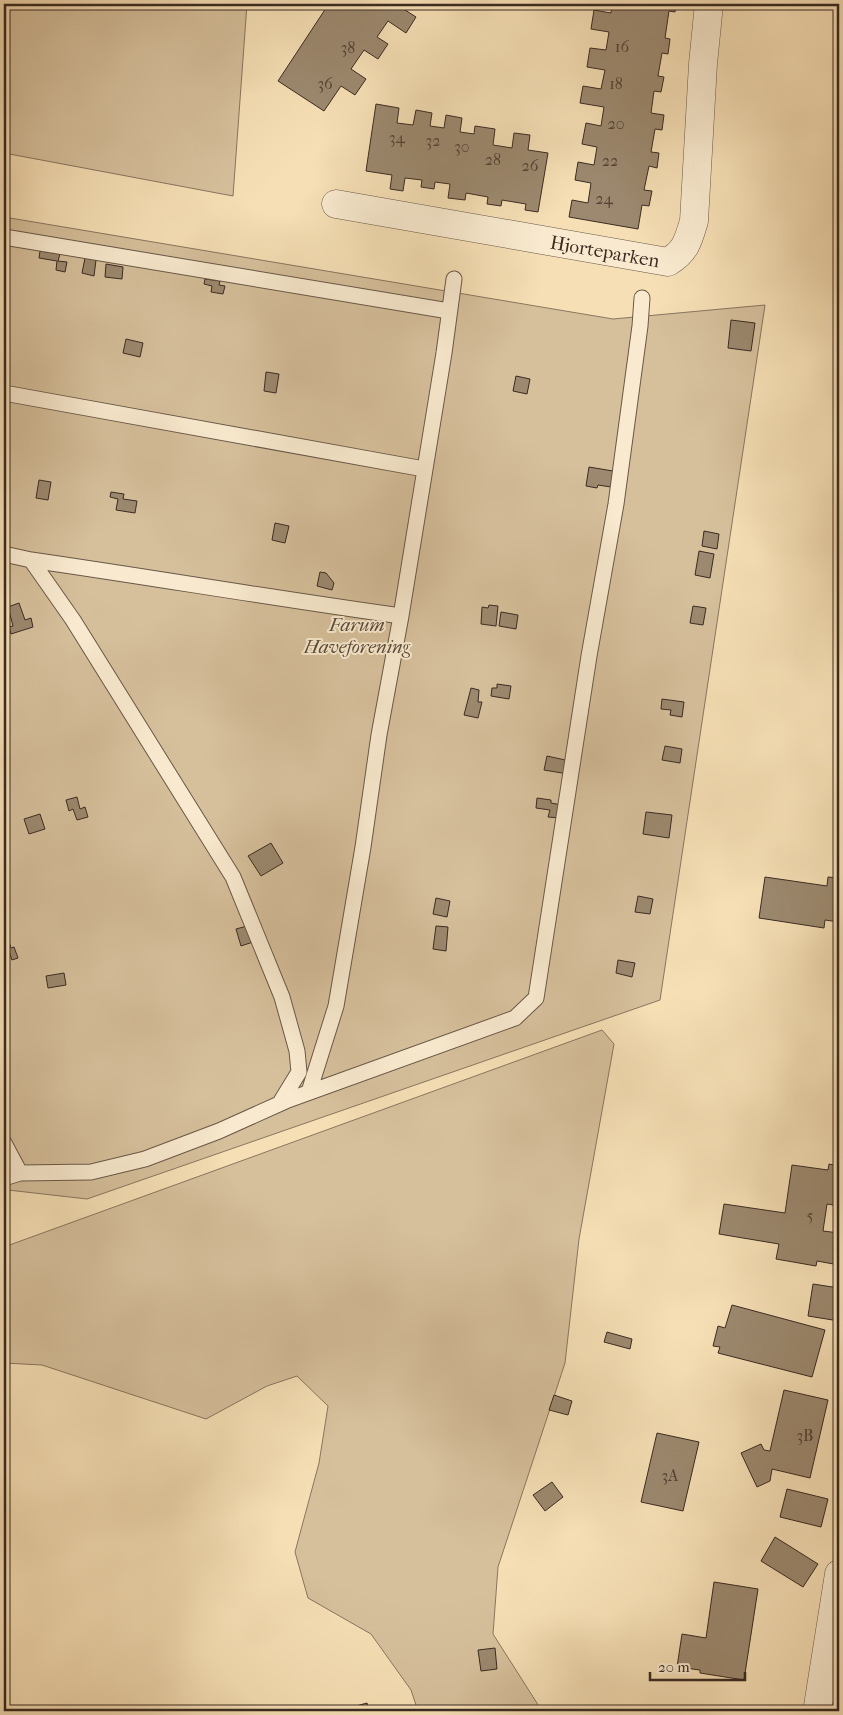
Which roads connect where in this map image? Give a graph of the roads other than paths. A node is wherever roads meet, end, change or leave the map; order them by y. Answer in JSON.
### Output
{"nodes":[{"id":1,"x":709,"y":4,"type":"edge"},
{"id":2,"x":336,"y":204,"type":"dead end"},
{"id":3,"x":4,"y":237,"type":"edge"},
{"id":4,"x":454,"y":279,"type":"dead end"},
{"id":5,"x":642,"y":298,"type":"dead end"},
{"id":6,"x":449,"y":310,"type":"junction"},
{"id":7,"x":4,"y":393,"type":"edge"},
{"id":8,"x":424,"y":468,"type":"junction"},
{"id":9,"x":4,"y":554,"type":"edge"},
{"id":10,"x":31,"y":560,"type":"junction"},
{"id":11,"x":401,"y":616,"type":"junction"},
{"id":12,"x":309,"y":1092,"type":"junction"},
{"id":13,"x":280,"y":1104,"type":"junction"},
{"id":14,"x":4,"y":1143,"type":"edge"},
{"id":15,"x":20,"y":1173,"type":"junction"},
{"id":16,"x":4,"y":1178,"type":"edge"},
{"id":17,"x":839,"y":1574,"type":"edge"},
{"id":18,"x":821,"y":1705,"type":"edge"}],
"edges":[{"from":1,"to":2,"type":"street","name":"Hjorteparken"},
{"from":3,"to":6,"type":"lane"},
{"from":4,"to":6,"type":"lane"},
{"from":5,"to":12,"type":"lane"},
{"from":6,"to":8,"type":"lane"},
{"from":7,"to":8,"type":"lane"},
{"from":8,"to":11,"type":"lane"},
{"from":9,"to":10,"type":"lane"},
{"from":10,"to":11,"type":"lane"},
{"from":10,"to":13,"type":"lane"},
{"from":11,"to":12,"type":"lane"},
{"from":12,"to":13,"type":"lane"},
{"from":13,"to":15,"type":"lane"},
{"from":14,"to":15,"type":"lane"},
{"from":15,"to":16,"type":"lane"},
{"from":17,"to":18,"type":"street"}]}
